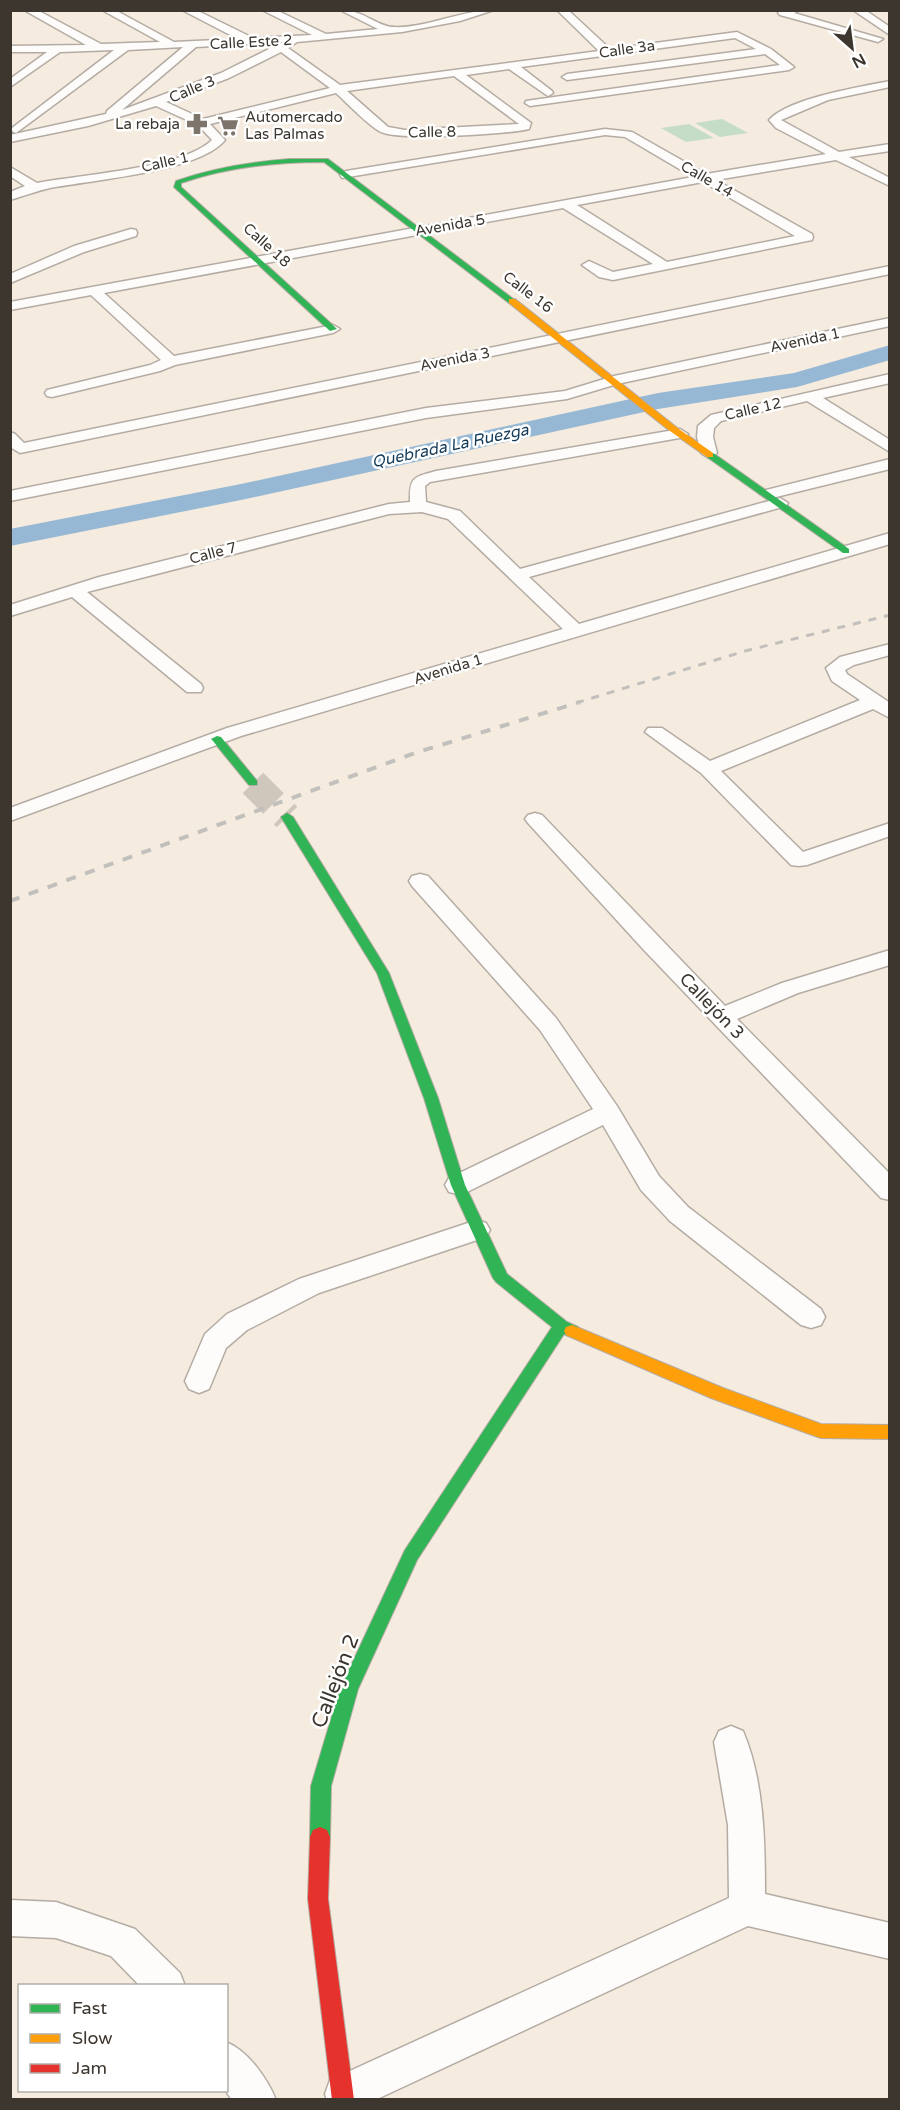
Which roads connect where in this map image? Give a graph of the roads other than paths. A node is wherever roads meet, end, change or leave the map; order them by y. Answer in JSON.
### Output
{"nodes":[{"id":1,"x":29,"y":10,"type":"edge"},
{"id":2,"x":107,"y":10,"type":"edge"},
{"id":3,"x":187,"y":10,"type":"edge"},
{"id":4,"x":267,"y":10,"type":"edge"},
{"id":5,"x":345,"y":10,"type":"edge"},
{"id":6,"x":489,"y":10,"type":"edge"},
{"id":7,"x":562,"y":10,"type":"edge"},
{"id":8,"x":795,"y":10,"type":"edge"},
{"id":9,"x":858,"y":10,"type":"edge"},
{"id":10,"x":432,"y":13,"type":"dead end"},
{"id":11,"x":830,"y":14,"type":"dead end"},
{"id":12,"x":451,"y":21,"type":"junction"},
{"id":13,"x":890,"y":24,"type":"edge"},
{"id":14,"x":877,"y":25,"type":"junction"},
{"id":15,"x":849,"y":29,"type":"junction"},
{"id":16,"x":392,"y":31,"type":"junction"},
{"id":17,"x":890,"y":32,"type":"edge"},
{"id":18,"x":158,"y":36,"type":"junction"},
{"id":19,"x":325,"y":37,"type":"junction"},
{"id":20,"x":297,"y":39,"type":"junction"},
{"id":21,"x":878,"y":39,"type":"dead end"},
{"id":22,"x":251,"y":41,"type":"junction"},
{"id":23,"x":192,"y":45,"type":"junction"},
{"id":24,"x":175,"y":46,"type":"junction"},
{"id":25,"x":124,"y":47,"type":"junction"},
{"id":26,"x":13,"y":48,"type":"edge"},
{"id":27,"x":102,"y":48,"type":"junction"},
{"id":28,"x":282,"y":48,"type":"junction"},
{"id":29,"x":57,"y":49,"type":"junction"},
{"id":30,"x":625,"y":49,"type":"junction"},
{"id":31,"x":767,"y":51,"type":"junction"},
{"id":32,"x":607,"y":52,"type":"junction"},
{"id":33,"x":652,"y":65,"type":"junction"},
{"id":34,"x":512,"y":66,"type":"junction"},
{"id":35,"x":458,"y":74,"type":"junction"},
{"id":36,"x":567,"y":77,"type":"dead end"},
{"id":37,"x":678,"y":83,"type":"junction"},
{"id":38,"x":10,"y":84,"type":"edge"},
{"id":39,"x":890,"y":84,"type":"edge"},
{"id":40,"x":338,"y":89,"type":"junction"},
{"id":41,"x":548,"y":93,"type":"dead end"},
{"id":42,"x":530,"y":103,"type":"dead end"},
{"id":43,"x":158,"y":104,"type":"junction"},
{"id":44,"x":103,"y":119,"type":"junction"},
{"id":45,"x":202,"y":123,"type":"junction"},
{"id":46,"x":12,"y":133,"type":"edge"},
{"id":47,"x":890,"y":147,"type":"edge"},
{"id":48,"x":837,"y":156,"type":"junction"},
{"id":49,"x":10,"y":170,"type":"edge"},
{"id":50,"x":227,"y":171,"type":"junction"},
{"id":51,"x":346,"y":175,"type":"junction"},
{"id":52,"x":100,"y":176,"type":"junction"},
{"id":53,"x":705,"y":178,"type":"junction"},
{"id":54,"x":890,"y":183,"type":"edge"},
{"id":55,"x":34,"y":187,"type":"junction"},
{"id":56,"x":10,"y":196,"type":"edge"},
{"id":57,"x":566,"y":204,"type":"junction"},
{"id":58,"x":418,"y":231,"type":"junction"},
{"id":59,"x":131,"y":233,"type":"dead end"},
{"id":60,"x":259,"y":260,"type":"junction"},
{"id":61,"x":589,"y":265,"type":"dead end"},
{"id":62,"x":664,"y":266,"type":"junction"},
{"id":63,"x":890,"y":270,"type":"edge"},
{"id":64,"x":10,"y":279,"type":"edge"},
{"id":65,"x":93,"y":290,"type":"junction"},
{"id":66,"x":10,"y":306,"type":"edge"},
{"id":67,"x":890,"y":322,"type":"edge"},
{"id":68,"x":333,"y":329,"type":"joint"},
{"id":69,"x":561,"y":338,"type":"junction"},
{"id":70,"x":171,"y":361,"type":"junction"},
{"id":71,"x":890,"y":378,"type":"edge"},
{"id":72,"x":617,"y":384,"type":"junction"},
{"id":73,"x":52,"y":393,"type":"dead end"},
{"id":74,"x":809,"y":396,"type":"junction"},
{"id":75,"x":677,"y":432,"type":"junction"},
{"id":76,"x":15,"y":442,"type":"edge"},
{"id":77,"x":890,"y":447,"type":"edge"},
{"id":78,"x":709,"y":453,"type":"junction"},
{"id":79,"x":890,"y":464,"type":"edge"},
{"id":80,"x":10,"y":496,"type":"edge"},
{"id":81,"x":774,"y":498,"type":"junction"},
{"id":82,"x":418,"y":505,"type":"junction"},
{"id":83,"x":890,"y":538,"type":"edge"},
{"id":84,"x":846,"y":551,"type":"junction"},
{"id":85,"x":516,"y":575,"type":"junction"},
{"id":86,"x":75,"y":591,"type":"junction"},
{"id":87,"x":10,"y":611,"type":"edge"},
{"id":88,"x":575,"y":631,"type":"junction"},
{"id":89,"x":890,"y":649,"type":"edge"},
{"id":90,"x":195,"y":688,"type":"dead end"},
{"id":91,"x":882,"y":707,"type":"edge"},
{"id":92,"x":655,"y":732,"type":"dead end"},
{"id":93,"x":217,"y":739,"type":"junction"},
{"id":94,"x":708,"y":768,"type":"junction"},
{"id":95,"x":253,"y":783,"type":"tunnel mouth"},
{"id":96,"x":10,"y":815,"type":"edge"},
{"id":97,"x":287,"y":817,"type":"tunnel mouth"},
{"id":98,"x":535,"y":819,"type":"dead end"},
{"id":99,"x":881,"y":832,"type":"edge"},
{"id":100,"x":890,"y":852,"type":"edge"},
{"id":101,"x":420,"y":881,"type":"dead end"},
{"id":102,"x":890,"y":957,"type":"edge"},
{"id":103,"x":722,"y":1016,"type":"junction"},
{"id":104,"x":608,"y":1112,"type":"junction"},
{"id":105,"x":458,"y":1185,"type":"junction"},
{"id":106,"x":890,"y":1191,"type":"edge"},
{"id":107,"x":477,"y":1230,"type":"junction"},
{"id":108,"x":811,"y":1317,"type":"dead end"},
{"id":109,"x":561,"y":1326,"type":"junction"},
{"id":110,"x":199,"y":1381,"type":"dead end"},
{"id":111,"x":890,"y":1432,"type":"edge"},
{"id":112,"x":731,"y":1742,"type":"dead end"},
{"id":113,"x":747,"y":1908,"type":"junction"},
{"id":114,"x":10,"y":1918,"type":"edge"},
{"id":115,"x":890,"y":1941,"type":"edge"},
{"id":116,"x":165,"y":1984,"type":"edge"},
{"id":117,"x":228,"y":2064,"type":"edge"},
{"id":118,"x":344,"y":2097,"type":"edge"},
{"id":119,"x":257,"y":2100,"type":"edge"}],
"edges":[{"from":1,"to":27,"type":"street"},
{"from":2,"to":18,"type":"street"},
{"from":3,"to":22,"type":"street"},
{"from":4,"to":19,"type":"street"},
{"from":5,"to":16,"type":"street"},
{"from":6,"to":12,"type":"street","name":"Calle Este 2"},
{"from":7,"to":32,"type":"street"},
{"from":8,"to":15,"type":"street"},
{"from":9,"to":14,"type":"street"},
{"from":10,"to":12,"type":"street"},
{"from":11,"to":15,"type":"street"},
{"from":12,"to":16,"type":"street","name":"Calle Este 2"},
{"from":13,"to":14,"type":"street"},
{"from":14,"to":15,"type":"street"},
{"from":14,"to":17,"type":"street"},
{"from":15,"to":21,"type":"street"},
{"from":16,"to":19,"type":"street","name":"Calle Este 2"},
{"from":18,"to":24,"type":"street"},
{"from":18,"to":27,"type":"street"},
{"from":19,"to":20,"type":"street","name":"Calle Este 2"},
{"from":20,"to":22,"type":"street","name":"Calle Este 2"},
{"from":20,"to":28,"type":"street","name":"Calle 3"},
{"from":22,"to":23,"type":"street","name":"Calle Este 2"},
{"from":23,"to":24,"type":"street","name":"Calle Este 2"},
{"from":23,"to":44,"type":"street"},
{"from":24,"to":25,"type":"street","name":"Calle Este 2"},
{"from":25,"to":27,"type":"street","name":"Calle Este 2"},
{"from":25,"to":46,"type":"street"},
{"from":26,"to":29,"type":"street","name":"Calle Este 2"},
{"from":27,"to":29,"type":"street","name":"Calle Este 2"},
{"from":28,"to":40,"type":"street","name":"Calle 8"},
{"from":28,"to":43,"type":"street","name":"Calle 3"},
{"from":29,"to":38,"type":"street"},
{"from":30,"to":31,"type":"street","name":"Calle 3a"},
{"from":30,"to":32,"type":"street","name":"Calle 3a"},
{"from":30,"to":33,"type":"street"},
{"from":31,"to":33,"type":"street"},
{"from":31,"to":37,"type":"street","name":"Calle 3a"},
{"from":32,"to":34,"type":"street","name":"Calle 3a"},
{"from":33,"to":36,"type":"street"},
{"from":33,"to":37,"type":"street"},
{"from":34,"to":35,"type":"street","name":"Calle 3a"},
{"from":34,"to":41,"type":"street"},
{"from":35,"to":40,"type":"street","name":"Calle 3a"},
{"from":35,"to":40,"type":"street","name":"Calle 8"},
{"from":37,"to":42,"type":"street","name":"Calle 3a"},
{"from":39,"to":48,"type":"street"},
{"from":40,"to":45,"type":"street","name":"Calle 3a"},
{"from":43,"to":44,"type":"street","name":"Calle 3"},
{"from":43,"to":45,"type":"street"},
{"from":44,"to":46,"type":"street","name":"Calle 3"},
{"from":45,"to":52,"type":"street","name":"Calle 1"},
{"from":47,"to":48,"type":"street","name":"Avenida 5"},
{"from":48,"to":53,"type":"street","name":"Avenida 5"},
{"from":48,"to":54,"type":"street"},
{"from":49,"to":55,"type":"street"},
{"from":50,"to":51,"type":"street","name":"Calle 16"},
{"from":50,"to":52,"type":"street"},
{"from":50,"to":60,"type":"street","name":"Calle 18"},
{"from":51,"to":53,"type":"street","name":"Calle 14"},
{"from":51,"to":58,"type":"street","name":"Calle 16"},
{"from":52,"to":55,"type":"street","name":"Calle 1"},
{"from":53,"to":57,"type":"street","name":"Avenida 5"},
{"from":53,"to":62,"type":"street","name":"Calle 14"},
{"from":55,"to":56,"type":"street","name":"Calle 1"},
{"from":57,"to":58,"type":"street","name":"Avenida 5"},
{"from":57,"to":62,"type":"street"},
{"from":58,"to":60,"type":"street","name":"Avenida 5"},
{"from":58,"to":69,"type":"street","name":"Calle 16"},
{"from":59,"to":64,"type":"street"},
{"from":60,"to":65,"type":"street","name":"Avenida 5"},
{"from":60,"to":68,"type":"street","name":"Calle 18"},
{"from":61,"to":62,"type":"street"},
{"from":63,"to":69,"type":"street","name":"Avenida 3"},
{"from":65,"to":66,"type":"street","name":"Avenida 5"},
{"from":65,"to":70,"type":"street"},
{"from":67,"to":72,"type":"street","name":"Avenida 1"},
{"from":68,"to":70,"type":"street"},
{"from":69,"to":72,"type":"street","name":"Calle 16"},
{"from":69,"to":76,"type":"street","name":"Avenida 3"},
{"from":70,"to":73,"type":"street"},
{"from":71,"to":74,"type":"street","name":"Calle 12"},
{"from":72,"to":75,"type":"street","name":"Calle 16"},
{"from":72,"to":80,"type":"street","name":"Avenida 1"},
{"from":74,"to":77,"type":"street"},
{"from":74,"to":78,"type":"street","name":"Calle 12"},
{"from":75,"to":78,"type":"street","name":"Calle 16"},
{"from":75,"to":82,"type":"street"},
{"from":78,"to":81,"type":"street"},
{"from":79,"to":81,"type":"street"},
{"from":81,"to":84,"type":"street"},
{"from":81,"to":85,"type":"street"},
{"from":82,"to":85,"type":"street"},
{"from":82,"to":86,"type":"street","name":"Calle 7"},
{"from":83,"to":84,"type":"street","name":"Avenida 1"},
{"from":84,"to":88,"type":"street","name":"Avenida 1"},
{"from":85,"to":88,"type":"street"},
{"from":86,"to":87,"type":"street","name":"Calle 7"},
{"from":86,"to":90,"type":"street"},
{"from":88,"to":93,"type":"street","name":"Avenida 1"},
{"from":89,"to":91,"type":"street"},
{"from":91,"to":94,"type":"street"},
{"from":92,"to":94,"type":"street"},
{"from":93,"to":95,"type":"street"},
{"from":93,"to":96,"type":"street","name":"Avenida 1"},
{"from":94,"to":99,"type":"street"},
{"from":97,"to":105,"type":"street"},
{"from":98,"to":103,"type":"street","name":"Callejón 3"},
{"from":99,"to":100,"type":"street"},
{"from":101,"to":104,"type":"street"},
{"from":102,"to":103,"type":"street"},
{"from":103,"to":106,"type":"street","name":"Callejón 3"},
{"from":104,"to":105,"type":"street"},
{"from":104,"to":108,"type":"street"},
{"from":105,"to":107,"type":"street"},
{"from":107,"to":109,"type":"street"},
{"from":107,"to":110,"type":"street"},
{"from":109,"to":111,"type":"street"},
{"from":109,"to":118,"type":"street","name":"Callejón 2"},
{"from":112,"to":113,"type":"street"},
{"from":113,"to":115,"type":"street"},
{"from":113,"to":118,"type":"street"},
{"from":114,"to":116,"type":"street"},
{"from":117,"to":119,"type":"street"}]}
